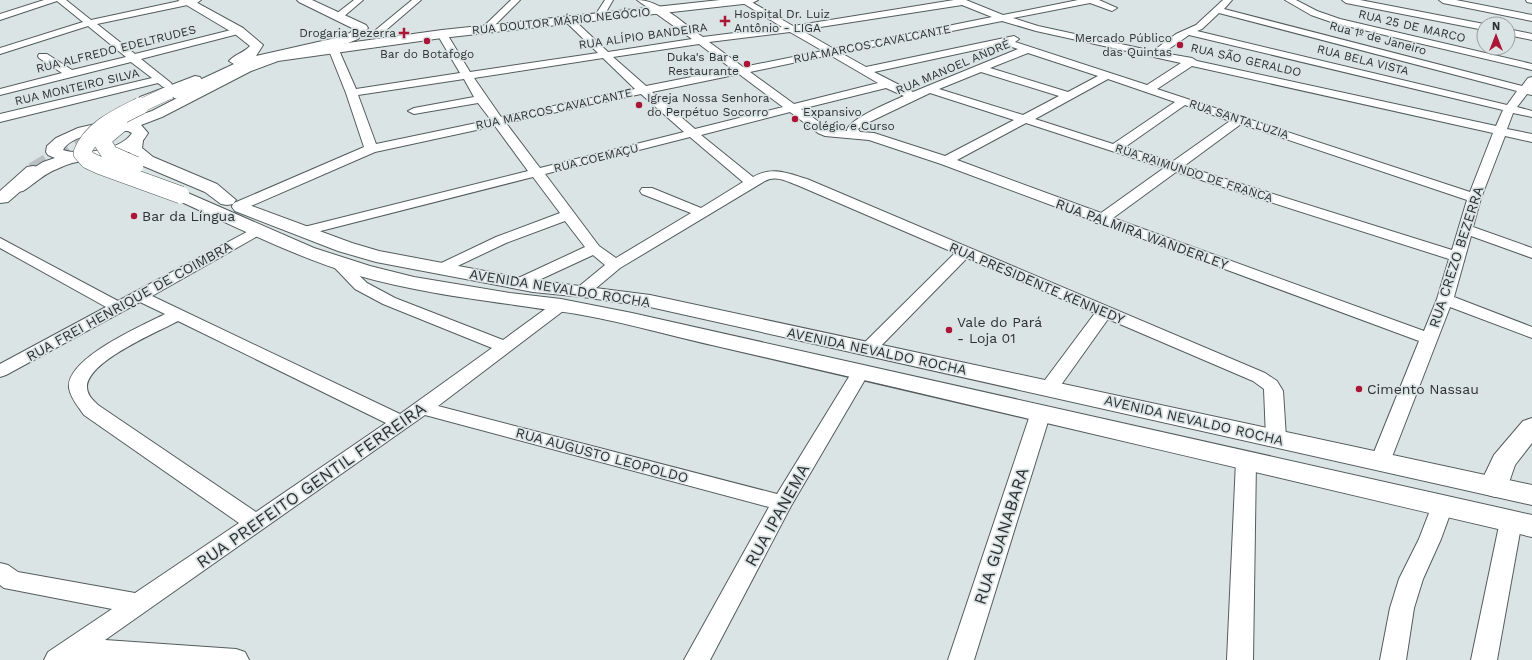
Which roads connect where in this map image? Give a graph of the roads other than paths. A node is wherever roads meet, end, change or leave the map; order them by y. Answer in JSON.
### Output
{"nodes":[{"id":1,"x":53,"y":0,"type":"edge"},
{"id":2,"x":60,"y":0,"type":"edge"},
{"id":3,"x":303,"y":0,"type":"edge"},
{"id":4,"x":359,"y":0,"type":"edge"},
{"id":5,"x":417,"y":0,"type":"edge"},
{"id":6,"x":516,"y":0,"type":"edge"},
{"id":7,"x":609,"y":0,"type":"edge"},
{"id":8,"x":641,"y":0,"type":"edge"},
{"id":9,"x":746,"y":0,"type":"edge"},
{"id":10,"x":1091,"y":0,"type":"edge"},
{"id":11,"x":1228,"y":0,"type":"edge"},
{"id":12,"x":1289,"y":0,"type":"edge"},
{"id":13,"x":1346,"y":0,"type":"edge"},
{"id":14,"x":1443,"y":0,"type":"edge"},
{"id":15,"x":189,"y":1,"type":"edge"},
{"id":16,"x":960,"y":1,"type":"edge"},
{"id":17,"x":1112,"y":8,"type":"dead end"},
{"id":18,"x":659,"y":10,"type":"junction"},
{"id":19,"x":1217,"y":10,"type":"junction"},
{"id":20,"x":339,"y":16,"type":"junction"},
{"id":21,"x":0,"y":17,"type":"edge"},
{"id":22,"x":599,"y":17,"type":"junction"},
{"id":23,"x":1002,"y":18,"type":"junction"},
{"id":24,"x":1532,"y":18,"type":"edge"},
{"id":25,"x":569,"y":20,"type":"junction"},
{"id":26,"x":89,"y":23,"type":"junction"},
{"id":27,"x":1476,"y":25,"type":"edge"},
{"id":28,"x":362,"y":28,"type":"junction"},
{"id":29,"x":486,"y":29,"type":"junction"},
{"id":30,"x":791,"y":29,"type":"junction"},
{"id":31,"x":239,"y":31,"type":"junction"},
{"id":32,"x":1052,"y":31,"type":"junction"},
{"id":33,"x":1199,"y":31,"type":"junction"},
{"id":34,"x":442,"y":34,"type":"junction"},
{"id":35,"x":1516,"y":34,"type":"edge"},
{"id":36,"x":375,"y":35,"type":"junction"},
{"id":37,"x":1532,"y":37,"type":"edge"},
{"id":38,"x":698,"y":41,"type":"junction"},
{"id":39,"x":1003,"y":41,"type":"junction"},
{"id":40,"x":333,"y":48,"type":"junction"},
{"id":41,"x":1028,"y":49,"type":"junction"},
{"id":42,"x":0,"y":51,"type":"edge"},
{"id":43,"x":831,"y":52,"type":"junction"},
{"id":44,"x":1157,"y":53,"type":"junction"},
{"id":45,"x":605,"y":55,"type":"junction"},
{"id":46,"x":43,"y":56,"type":"dead end"},
{"id":47,"x":253,"y":56,"type":"junction"},
{"id":48,"x":131,"y":58,"type":"junction"},
{"id":49,"x":1188,"y":60,"type":"junction"},
{"id":50,"x":1532,"y":67,"type":"edge"},
{"id":51,"x":980,"y":68,"type":"junction"},
{"id":52,"x":740,"y":70,"type":"junction"},
{"id":53,"x":863,"y":71,"type":"junction"},
{"id":54,"x":69,"y":74,"type":"junction"},
{"id":55,"x":1108,"y":75,"type":"junction"},
{"id":56,"x":466,"y":76,"type":"junction"},
{"id":57,"x":887,"y":84,"type":"junction"},
{"id":58,"x":1529,"y":87,"type":"edge"},
{"id":59,"x":929,"y":89,"type":"junction"},
{"id":60,"x":1149,"y":89,"type":"junction"},
{"id":61,"x":644,"y":90,"type":"junction"},
{"id":62,"x":0,"y":92,"type":"edge"},
{"id":63,"x":169,"y":93,"type":"junction"},
{"id":64,"x":352,"y":93,"type":"junction"},
{"id":65,"x":1069,"y":96,"type":"junction"},
{"id":66,"x":914,"y":97,"type":"junction"},
{"id":67,"x":481,"y":99,"type":"junction"},
{"id":68,"x":1184,"y":101,"type":"junction"},
{"id":69,"x":792,"y":107,"type":"junction"},
{"id":70,"x":1509,"y":109,"type":"junction"},
{"id":71,"x":414,"y":111,"type":"dead end"},
{"id":72,"x":1532,"y":114,"type":"edge"},
{"id":73,"x":1,"y":118,"type":"edge"},
{"id":74,"x":1024,"y":120,"type":"junction"},
{"id":75,"x":1239,"y":120,"type":"junction"},
{"id":76,"x":498,"y":121,"type":"junction"},
{"id":77,"x":125,"y":126,"type":"junction"},
{"id":78,"x":84,"y":131,"type":"junction"},
{"id":79,"x":1502,"y":131,"type":"junction"},
{"id":80,"x":692,"y":134,"type":"junction"},
{"id":81,"x":854,"y":134,"type":"junction"},
{"id":82,"x":138,"y":137,"type":"junction"},
{"id":83,"x":1532,"y":138,"type":"edge"},
{"id":84,"x":56,"y":146,"type":"junction"},
{"id":85,"x":1115,"y":148,"type":"junction"},
{"id":86,"x":371,"y":149,"type":"junction"},
{"id":87,"x":75,"y":158,"type":"junction"},
{"id":88,"x":946,"y":161,"type":"junction"},
{"id":89,"x":1174,"y":168,"type":"junction"},
{"id":90,"x":33,"y":171,"type":"tunnel mouth"},
{"id":91,"x":538,"y":173,"type":"junction"},
{"id":92,"x":751,"y":182,"type":"junction"},
{"id":93,"x":184,"y":190,"type":"junction"},
{"id":94,"x":647,"y":191,"type":"dead end"},
{"id":95,"x":1474,"y":198,"type":"junction"},
{"id":96,"x":1,"y":199,"type":"edge"},
{"id":97,"x":234,"y":209,"type":"junction"},
{"id":98,"x":702,"y":213,"type":"junction"},
{"id":99,"x":568,"y":215,"type":"junction"},
{"id":100,"x":1101,"y":220,"type":"junction"},
{"id":101,"x":1466,"y":229,"type":"junction"},
{"id":102,"x":258,"y":230,"type":"junction"},
{"id":103,"x":305,"y":231,"type":"junction"},
{"id":104,"x":0,"y":242,"type":"edge"},
{"id":105,"x":594,"y":249,"type":"junction"},
{"id":106,"x":965,"y":252,"type":"junction"},
{"id":107,"x":1532,"y":253,"type":"edge"},
{"id":108,"x":1458,"y":257,"type":"junction"},
{"id":109,"x":339,"y":264,"type":"junction"},
{"id":110,"x":615,"y":265,"type":"junction"},
{"id":111,"x":440,"y":269,"type":"junction"},
{"id":112,"x":520,"y":283,"type":"junction"},
{"id":113,"x":583,"y":291,"type":"junction"},
{"id":114,"x":140,"y":296,"type":"junction"},
{"id":115,"x":1445,"y":299,"type":"junction"},
{"id":116,"x":561,"y":305,"type":"junction"},
{"id":117,"x":119,"y":308,"type":"junction"},
{"id":118,"x":1104,"y":312,"type":"junction"},
{"id":119,"x":178,"y":314,"type":"junction"},
{"id":120,"x":1532,"y":333,"type":"edge"},
{"id":121,"x":1429,"y":339,"type":"junction"},
{"id":122,"x":506,"y":347,"type":"junction"},
{"id":123,"x":868,"y":349,"type":"junction"},
{"id":124,"x":0,"y":371,"type":"edge"},
{"id":125,"x":861,"y":371,"type":"junction"},
{"id":126,"x":1049,"y":388,"type":"junction"},
{"id":127,"x":422,"y":408,"type":"junction"},
{"id":128,"x":1041,"y":412,"type":"junction"},
{"id":129,"x":400,"y":422,"type":"junction"},
{"id":130,"x":1532,"y":427,"type":"edge"},
{"id":131,"x":1276,"y":438,"type":"junction"},
{"id":132,"x":1253,"y":462,"type":"junction"},
{"id":133,"x":1380,"y":462,"type":"junction"},
{"id":134,"x":1495,"y":487,"type":"junction"},
{"id":135,"x":1532,"y":495,"type":"edge"},
{"id":136,"x":782,"y":503,"type":"junction"},
{"id":137,"x":1442,"y":506,"type":"junction"},
{"id":138,"x":256,"y":522,"type":"junction"},
{"id":139,"x":1522,"y":523,"type":"edge"},
{"id":140,"x":0,"y":572,"type":"edge"},
{"id":141,"x":140,"y":604,"type":"junction"},
{"id":142,"x":65,"y":654,"type":"edge"},
{"id":143,"x":236,"y":660,"type":"edge"},
{"id":144,"x":697,"y":660,"type":"edge"},
{"id":145,"x":961,"y":660,"type":"edge"},
{"id":146,"x":1240,"y":660,"type":"edge"},
{"id":147,"x":1393,"y":660,"type":"edge"},
{"id":148,"x":1484,"y":660,"type":"edge"}],
"edges":[{"from":1,"to":21,"type":"street"},
{"from":2,"to":26,"type":"street"},
{"from":3,"to":20,"type":"main road"},
{"from":4,"to":20,"type":"street"},
{"from":5,"to":36,"type":"street"},
{"from":6,"to":29,"type":"street"},
{"from":7,"to":22,"type":"street"},
{"from":8,"to":18,"type":"street","name":"RUA PALMIRA WANDERLEY"},
{"from":9,"to":18,"type":"main road","name":"RUA DOUTOR MÁRIO NEGÓCIO"},
{"from":9,"to":30,"type":"street"},
{"from":10,"to":17,"type":"street"},
{"from":10,"to":23,"type":"street","name":"RUA MARCOS CAVALCANTE"},
{"from":11,"to":19,"type":"street"},
{"from":12,"to":50,"type":"street","name":"RUA 25 DE MARCO"},
{"from":13,"to":27,"type":"street"},
{"from":14,"to":24,"type":"street"},
{"from":15,"to":26,"type":"street"},
{"from":15,"to":31,"type":"main road"},
{"from":16,"to":23,"type":"street","name":"RUA SÃO GERALDO"},
{"from":16,"to":30,"type":"street","name":"RUA ALÍPIO BANDEIRA"},
{"from":18,"to":22,"type":"main road","name":"RUA DOUTOR MÁRIO NEGÓCIO"},
{"from":18,"to":38,"type":"street","name":"RUA PALMIRA WANDERLEY"},
{"from":19,"to":33,"type":"street"},
{"from":19,"to":58,"type":"street","name":"Rua 1º de Janeiro"},
{"from":20,"to":28,"type":"main road"},
{"from":22,"to":25,"type":"main road","name":"RUA DOUTOR MÁRIO NEGÓCIO"},
{"from":23,"to":32,"type":"street","name":"RUA SÃO GERALDO"},
{"from":23,"to":43,"type":"street","name":"RUA MARCOS CAVALCANTE"},
{"from":25,"to":29,"type":"main road","name":"RUA DOUTOR MÁRIO NEGÓCIO"},
{"from":25,"to":45,"type":"street"},
{"from":26,"to":42,"type":"street"},
{"from":26,"to":48,"type":"street"},
{"from":28,"to":36,"type":"main road","name":"RUA DOUTOR MÁRIO NEGÓCIO"},
{"from":28,"to":47,"type":"main road","name":"RUA DOUTOR MÁRIO NEGÓCIO"},
{"from":29,"to":34,"type":"main road","name":"RUA DOUTOR MÁRIO NEGÓCIO"},
{"from":30,"to":38,"type":"street","name":"RUA ALÍPIO BANDEIRA"},
{"from":30,"to":43,"type":"street"},
{"from":31,"to":47,"type":"main road"},
{"from":31,"to":48,"type":"street","name":"RUA ALFREDO EDELTRUDES"},
{"from":32,"to":39,"type":"street"},
{"from":32,"to":44,"type":"street","name":"RUA SÃO GERALDO"},
{"from":33,"to":44,"type":"street","name":"RUA BELA VISTA"},
{"from":33,"to":49,"type":"street"},
{"from":33,"to":70,"type":"street","name":"RUA BELA VISTA"},
{"from":34,"to":36,"type":"main road","name":"RUA DOUTOR MÁRIO NEGÓCIO"},
{"from":34,"to":40,"type":"main road","name":"RUA DOUTOR MÁRIO NEGÓCIO"},
{"from":34,"to":56,"type":"street"},
{"from":35,"to":37,"type":"street"},
{"from":38,"to":45,"type":"street","name":"RUA ALÍPIO BANDEIRA"},
{"from":38,"to":52,"type":"street","name":"RUA PALMIRA WANDERLEY"},
{"from":39,"to":41,"type":"street","name":"RUA SANTA LUZIA"},
{"from":39,"to":53,"type":"street"},
{"from":40,"to":63,"type":"main road","name":"RUA DOUTOR MÁRIO NEGÓCIO"},
{"from":40,"to":64,"type":"street"},
{"from":41,"to":51,"type":"street","name":"RUA MANOEL ANDRÉ"},
{"from":41,"to":55,"type":"street","name":"RUA SANTA LUZIA"},
{"from":43,"to":52,"type":"street","name":"RUA MARCOS CAVALCANTE"},
{"from":43,"to":53,"type":"street"},
{"from":44,"to":49,"type":"street","name":"RUA SÃO GERALDO"},
{"from":45,"to":56,"type":"street","name":"RUA ALÍPIO BANDEIRA"},
{"from":45,"to":61,"type":"street"},
{"from":46,"to":54,"type":"street"},
{"from":47,"to":63,"type":"main road"},
{"from":47,"to":63,"type":"main road","name":"RUA DOUTOR MÁRIO NEGÓCIO"},
{"from":48,"to":54,"type":"street","name":"RUA ALFREDO EDELTRUDES"},
{"from":48,"to":63,"type":"street"},
{"from":49,"to":60,"type":"street"},
{"from":49,"to":79,"type":"street","name":"RUA SÃO GERALDO"},
{"from":51,"to":59,"type":"street","name":"RUA MANOEL ANDRÉ"},
{"from":51,"to":65,"type":"street"},
{"from":52,"to":61,"type":"street","name":"RUA MARCOS CAVALCANTE"},
{"from":52,"to":69,"type":"street","name":"RUA PALMIRA WANDERLEY"},
{"from":53,"to":57,"type":"street"},
{"from":54,"to":62,"type":"street","name":"RUA ALFREDO EDELTRUDES"},
{"from":55,"to":60,"type":"street","name":"RUA SANTA LUZIA"},
{"from":55,"to":65,"type":"street"},
{"from":56,"to":64,"type":"street","name":"RUA ALÍPIO BANDEIRA"},
{"from":56,"to":67,"type":"street"},
{"from":57,"to":66,"type":"street"},
{"from":57,"to":69,"type":"street","name":"RUA COEMAÇU"},
{"from":58,"to":70,"type":"street","name":"RUA CREZO BEZERRA"},
{"from":59,"to":66,"type":"street","name":"RUA MANOEL ANDRÉ"},
{"from":59,"to":74,"type":"street","name":"RUA RAIMUNDO DE FRANCA"},
{"from":60,"to":68,"type":"street","name":"RUA SANTA LUZIA"},
{"from":61,"to":76,"type":"street","name":"RUA MARCOS CAVALCANTE"},
{"from":61,"to":80,"type":"street"},
{"from":63,"to":73,"type":"street","name":"RUA MONTEIRO SILVA"},
{"from":63,"to":77,"type":"main road","name":"RUA DOUTOR MÁRIO NEGÓCIO"},
{"from":63,"to":78,"type":"main road"},
{"from":63,"to":82,"type":"main road","name":"RUA DOUTOR MÁRIO NEGÓCIO"},
{"from":63,"to":93,"type":"main road","bridge":true},
{"from":63,"to":93,"type":"main road","bridge":true},
{"from":64,"to":86,"type":"street"},
{"from":65,"to":74,"type":"street"},
{"from":66,"to":81,"type":"street","name":"RUA MANOEL ANDRÉ"},
{"from":67,"to":71,"type":"street"},
{"from":67,"to":76,"type":"street"},
{"from":68,"to":75,"type":"street","name":"RUA SANTA LUZIA"},
{"from":68,"to":85,"type":"street"},
{"from":69,"to":80,"type":"street","name":"RUA COEMAÇU"},
{"from":69,"to":81,"type":"street","name":"RUA PALMIRA WANDERLEY"},
{"from":70,"to":72,"type":"street","name":"RUA BELA VISTA"},
{"from":70,"to":79,"type":"street","name":"RUA CREZO BEZERRA"},
{"from":74,"to":85,"type":"street","name":"RUA RAIMUNDO DE FRANCA"},
{"from":74,"to":88,"type":"street"},
{"from":75,"to":89,"type":"street"},
{"from":75,"to":95,"type":"street","name":"RUA SANTA LUZIA"},
{"from":76,"to":86,"type":"street","name":"RUA MARCOS CAVALCANTE"},
{"from":76,"to":91,"type":"street"},
{"from":77,"to":78,"type":"main road"},
{"from":77,"to":82,"type":"main road"},
{"from":78,"to":84,"type":"main road"},
{"from":79,"to":83,"type":"street","name":"RUA SÃO GERALDO"},
{"from":79,"to":95,"type":"street","name":"RUA CREZO BEZERRA"},
{"from":80,"to":91,"type":"street","name":"RUA COEMAÇU"},
{"from":80,"to":92,"type":"street"},
{"from":81,"to":88,"type":"street","name":"RUA PALMIRA WANDERLEY"},
{"from":82,"to":87,"type":"main road","name":"RUA DOUTOR MÁRIO NEGÓCIO"},
{"from":82,"to":97,"type":"main road"},
{"from":84,"to":87,"type":"main road"},
{"from":84,"to":96,"type":"main road"},
{"from":85,"to":89,"type":"street","name":"RUA RAIMUNDO DE FRANCA"},
{"from":86,"to":97,"type":"street","name":"RUA MARCOS CAVALCANTE"},
{"from":87,"to":96,"type":"main road","name":"RUA DOUTOR MÁRIO NEGÓCIO"},
{"from":87,"to":97,"type":"main road"},
{"from":88,"to":100,"type":"street","name":"RUA PALMIRA WANDERLEY"},
{"from":89,"to":100,"type":"street"},
{"from":89,"to":108,"type":"street","name":"RUA RAIMUNDO DE FRANCA"},
{"from":90,"to":96,"type":"main road"},
{"from":91,"to":99,"type":"street"},
{"from":91,"to":103,"type":"street","name":"RUA COEMAÇU"},
{"from":92,"to":98,"type":"street","name":"RUA PRESIDENTE KENNEDY"},
{"from":92,"to":106,"type":"street","name":"RUA PRESIDENTE KENNEDY"},
{"from":93,"to":97,"type":"main road","name":"AVENIDA NEVALDO ROCHA"},
{"from":94,"to":98,"type":"street"},
{"from":95,"to":101,"type":"street","name":"RUA CREZO BEZERRA"},
{"from":97,"to":102,"type":"main road","name":"AVENIDA NEVALDO ROCHA"},
{"from":97,"to":103,"type":"main road","name":"AVENIDA NEVALDO ROCHA"},
{"from":98,"to":110,"type":"street","name":"RUA PRESIDENTE KENNEDY"},
{"from":99,"to":105,"type":"street"},
{"from":99,"to":111,"type":"street"},
{"from":100,"to":121,"type":"street","name":"RUA PALMIRA WANDERLEY"},
{"from":101,"to":107,"type":"street"},
{"from":101,"to":108,"type":"street","name":"RUA CREZO BEZERRA"},
{"from":102,"to":109,"type":"main road","name":"AVENIDA NEVALDO ROCHA"},
{"from":102,"to":114,"type":"street","name":"RUA FREI HENRIQUE DE COIMBRA"},
{"from":103,"to":111,"type":"main road","name":"AVENIDA NEVALDO ROCHA"},
{"from":104,"to":117,"type":"street"},
{"from":105,"to":110,"type":"street"},
{"from":105,"to":112,"type":"street"},
{"from":106,"to":118,"type":"street","name":"RUA PRESIDENTE KENNEDY"},
{"from":106,"to":123,"type":"street"},
{"from":108,"to":115,"type":"street","name":"RUA CREZO BEZERRA"},
{"from":109,"to":116,"type":"main road","name":"AVENIDA NEVALDO ROCHA"},
{"from":109,"to":122,"type":"street","name":"AVENIDA NEVALDO ROCHA"},
{"from":110,"to":113,"type":"street","name":"RUA PRESIDENTE KENNEDY"},
{"from":111,"to":112,"type":"main road","name":"AVENIDA NEVALDO ROCHA"},
{"from":112,"to":113,"type":"main road","name":"AVENIDA NEVALDO ROCHA"},
{"from":113,"to":123,"type":"main road","name":"AVENIDA NEVALDO ROCHA"},
{"from":114,"to":117,"type":"street","name":"RUA FREI HENRIQUE DE COIMBRA"},
{"from":114,"to":119,"type":"street"},
{"from":115,"to":120,"type":"street"},
{"from":115,"to":121,"type":"street","name":"RUA CREZO BEZERRA"},
{"from":116,"to":122,"type":"street","name":"RUA PREFEITO GENTIL FERREIRA"},
{"from":116,"to":125,"type":"main road","name":"AVENIDA NEVALDO ROCHA"},
{"from":117,"to":124,"type":"street","name":"RUA FREI HENRIQUE DE COIMBRA"},
{"from":118,"to":126,"type":"street"},
{"from":118,"to":131,"type":"street","name":"RUA PRESIDENTE KENNEDY"},
{"from":119,"to":129,"type":"street"},
{"from":119,"to":138,"type":"street"},
{"from":121,"to":133,"type":"street","name":"RUA CREZO BEZERRA"},
{"from":122,"to":127,"type":"street","name":"RUA PREFEITO GENTIL FERREIRA"},
{"from":123,"to":126,"type":"main road","name":"AVENIDA NEVALDO ROCHA"},
{"from":125,"to":128,"type":"main road","name":"AVENIDA NEVALDO ROCHA"},
{"from":125,"to":136,"type":"street","name":"RUA IPANEMA"},
{"from":126,"to":131,"type":"main road","name":"AVENIDA NEVALDO ROCHA"},
{"from":127,"to":129,"type":"street","name":"RUA PREFEITO GENTIL FERREIRA"},
{"from":127,"to":136,"type":"street","name":"RUA AUGUSTO LEOPOLDO"},
{"from":128,"to":132,"type":"main road","name":"AVENIDA NEVALDO ROCHA"},
{"from":128,"to":145,"type":"street","name":"RUA GUANABARA"},
{"from":129,"to":138,"type":"street","name":"RUA PREFEITO GENTIL FERREIRA"},
{"from":130,"to":134,"type":"main road"},
{"from":131,"to":133,"type":"main road","name":"AVENIDA NEVALDO ROCHA"},
{"from":132,"to":134,"type":"main road"},
{"from":132,"to":137,"type":"main road","name":"AVENIDA NEVALDO ROCHA"},
{"from":132,"to":146,"type":"street"},
{"from":133,"to":134,"type":"main road","name":"AVENIDA NEVALDO ROCHA"},
{"from":134,"to":135,"type":"main road","name":"AVENIDA NEVALDO ROCHA"},
{"from":136,"to":144,"type":"street","name":"RUA IPANEMA"},
{"from":137,"to":139,"type":"main road","name":"AVENIDA NEVALDO ROCHA"},
{"from":137,"to":147,"type":"street"},
{"from":138,"to":141,"type":"street","name":"RUA PREFEITO GENTIL FERREIRA"},
{"from":139,"to":148,"type":"street"},
{"from":140,"to":141,"type":"street"},
{"from":141,"to":142,"type":"street","name":"RUA PREFEITO GENTIL FERREIRA"},
{"from":142,"to":143,"type":"street"}]}
